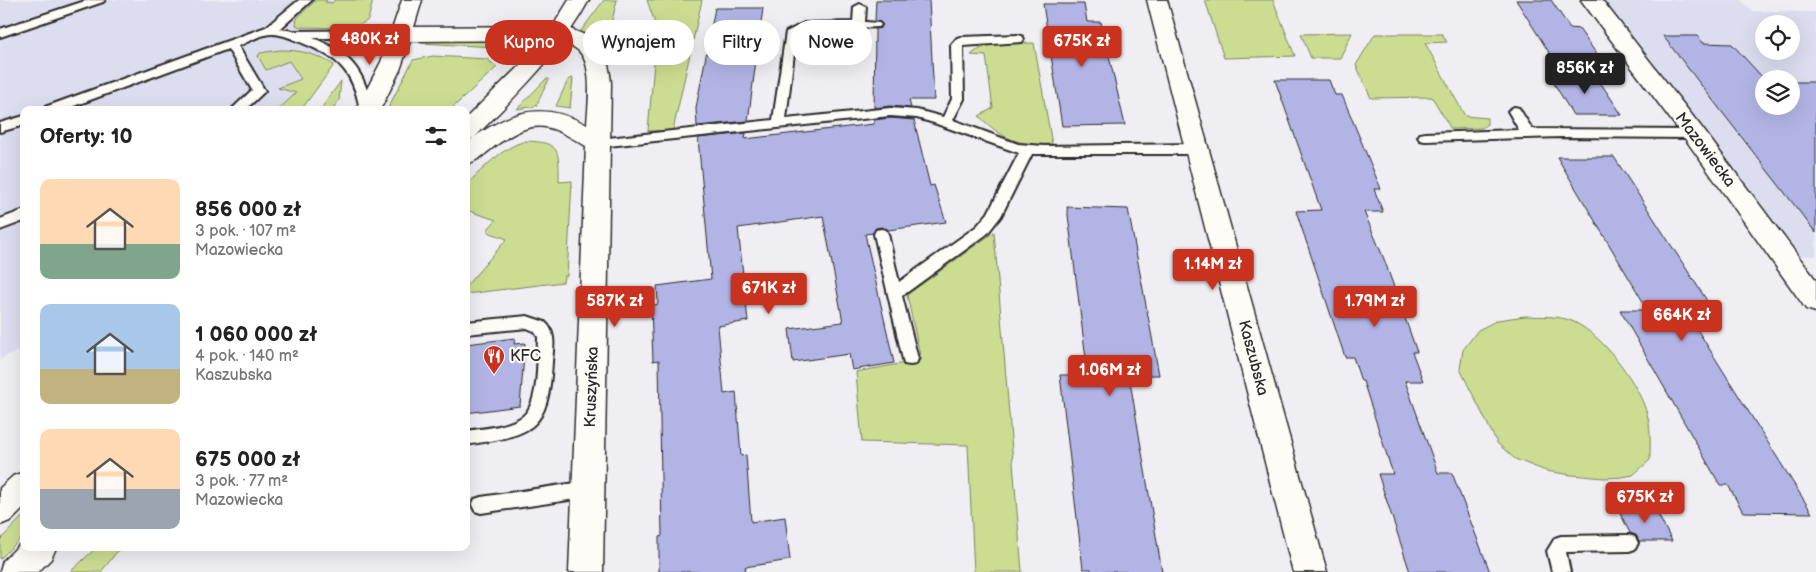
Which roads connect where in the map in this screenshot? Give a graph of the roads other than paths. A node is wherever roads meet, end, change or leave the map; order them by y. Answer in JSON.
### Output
{"nodes":[{"id":1,"x":99,"y":0,"type":"edge"},
{"id":2,"x":306,"y":0,"type":"edge"},
{"id":3,"x":412,"y":0,"type":"edge"},
{"id":4,"x":579,"y":0,"type":"edge"},
{"id":5,"x":1157,"y":0,"type":"edge"},
{"id":6,"x":1591,"y":0,"type":"edge"},
{"id":7,"x":860,"y":7,"type":"dead end"},
{"id":8,"x":567,"y":20,"type":"edge"},
{"id":9,"x":859,"y":20,"type":"edge"},
{"id":10,"x":270,"y":30,"type":"junction"},
{"id":11,"x":0,"y":32,"type":"edge"},
{"id":12,"x":485,"y":33,"type":"edge"},
{"id":13,"x":401,"y":34,"type":"junction"},
{"id":14,"x":293,"y":35,"type":"junction"},
{"id":15,"x":790,"y":35,"type":"edge"},
{"id":16,"x":573,"y":38,"type":"edge"},
{"id":17,"x":1018,"y":39,"type":"dead end"},
{"id":18,"x":231,"y":44,"type":"junction"},
{"id":19,"x":532,"y":65,"type":"edge"},
{"id":20,"x":61,"y":106,"type":"edge"},
{"id":21,"x":242,"y":106,"type":"edge"},
{"id":22,"x":366,"y":106,"type":"edge"},
{"id":23,"x":369,"y":106,"type":"edge"},
{"id":24,"x":1514,"y":111,"type":"dead end"},
{"id":25,"x":20,"y":121,"type":"edge"},
{"id":26,"x":946,"y":122,"type":"junction"},
{"id":27,"x":779,"y":124,"type":"junction"},
{"id":28,"x":0,"y":128,"type":"edge"},
{"id":29,"x":470,"y":128,"type":"edge"},
{"id":30,"x":1528,"y":134,"type":"junction"},
{"id":31,"x":1694,"y":134,"type":"junction"},
{"id":32,"x":1425,"y":137,"type":"dead end"},
{"id":33,"x":599,"y":143,"type":"junction"},
{"id":34,"x":1028,"y":149,"type":"junction"},
{"id":35,"x":1197,"y":149,"type":"junction"},
{"id":36,"x":470,"y":153,"type":"edge"},
{"id":37,"x":20,"y":217,"type":"edge"},
{"id":38,"x":0,"y":225,"type":"edge"},
{"id":39,"x":881,"y":234,"type":"dead end"},
{"id":40,"x":894,"y":294,"type":"junction"},
{"id":41,"x":1816,"y":301,"type":"edge"},
{"id":42,"x":470,"y":328,"type":"edge"},
{"id":43,"x":910,"y":359,"type":"dead end"},
{"id":44,"x":470,"y":437,"type":"edge"},
{"id":45,"x":589,"y":489,"type":"junction"},
{"id":46,"x":20,"y":490,"type":"edge"},
{"id":47,"x":481,"y":505,"type":"dead end"},
{"id":48,"x":0,"y":510,"type":"edge"},
{"id":49,"x":1629,"y":543,"type":"dead end"},
{"id":50,"x":36,"y":551,"type":"edge"},
{"id":51,"x":15,"y":572,"type":"edge"},
{"id":52,"x":586,"y":572,"type":"edge"},
{"id":53,"x":1310,"y":572,"type":"edge"},
{"id":54,"x":1561,"y":572,"type":"edge"}],
"edges":[{"from":1,"to":11,"type":"lane"},
{"from":2,"to":10,"type":"lane"},
{"from":3,"to":13,"type":"street"},
{"from":4,"to":8,"type":"street"},
{"from":5,"to":35,"type":"street","name":"Kaszubska"},
{"from":6,"to":31,"type":"street","name":"Mazowiecka"},
{"from":7,"to":9,"type":"lane"},
{"from":10,"to":14,"type":"lane"},
{"from":10,"to":18,"type":"lane"},
{"from":12,"to":13,"type":"street"},
{"from":13,"to":14,"type":"lane"},
{"from":13,"to":23,"type":"street"},
{"from":14,"to":22,"type":"lane"},
{"from":15,"to":27,"type":"lane"},
{"from":16,"to":33,"type":"street","name":"Kruszyńska"},
{"from":17,"to":26,"type":"lane"},
{"from":18,"to":20,"type":"lane"},
{"from":18,"to":21,"type":"lane"},
{"from":19,"to":29,"type":"street"},
{"from":24,"to":30,"type":"lane"},
{"from":25,"to":28,"type":"lane"},
{"from":26,"to":27,"type":"lane"},
{"from":26,"to":34,"type":"lane"},
{"from":27,"to":33,"type":"lane"},
{"from":30,"to":31,"type":"lane"},
{"from":30,"to":32,"type":"lane"},
{"from":31,"to":41,"type":"street","name":"Mazowiecka"},
{"from":33,"to":36,"type":"street"},
{"from":33,"to":45,"type":"street","name":"Kruszyńska"},
{"from":34,"to":35,"type":"lane"},
{"from":34,"to":40,"type":"lane"},
{"from":35,"to":53,"type":"street","name":"Kaszubska"},
{"from":37,"to":38,"type":"lane"},
{"from":39,"to":40,"type":"lane"},
{"from":40,"to":43,"type":"lane"},
{"from":42,"to":44,"type":"lane"},
{"from":45,"to":47,"type":"lane"},
{"from":45,"to":52,"type":"street","name":"Kruszyńska"},
{"from":46,"to":48,"type":"street"},
{"from":49,"to":54,"type":"lane"},
{"from":50,"to":51,"type":"street"}]}
